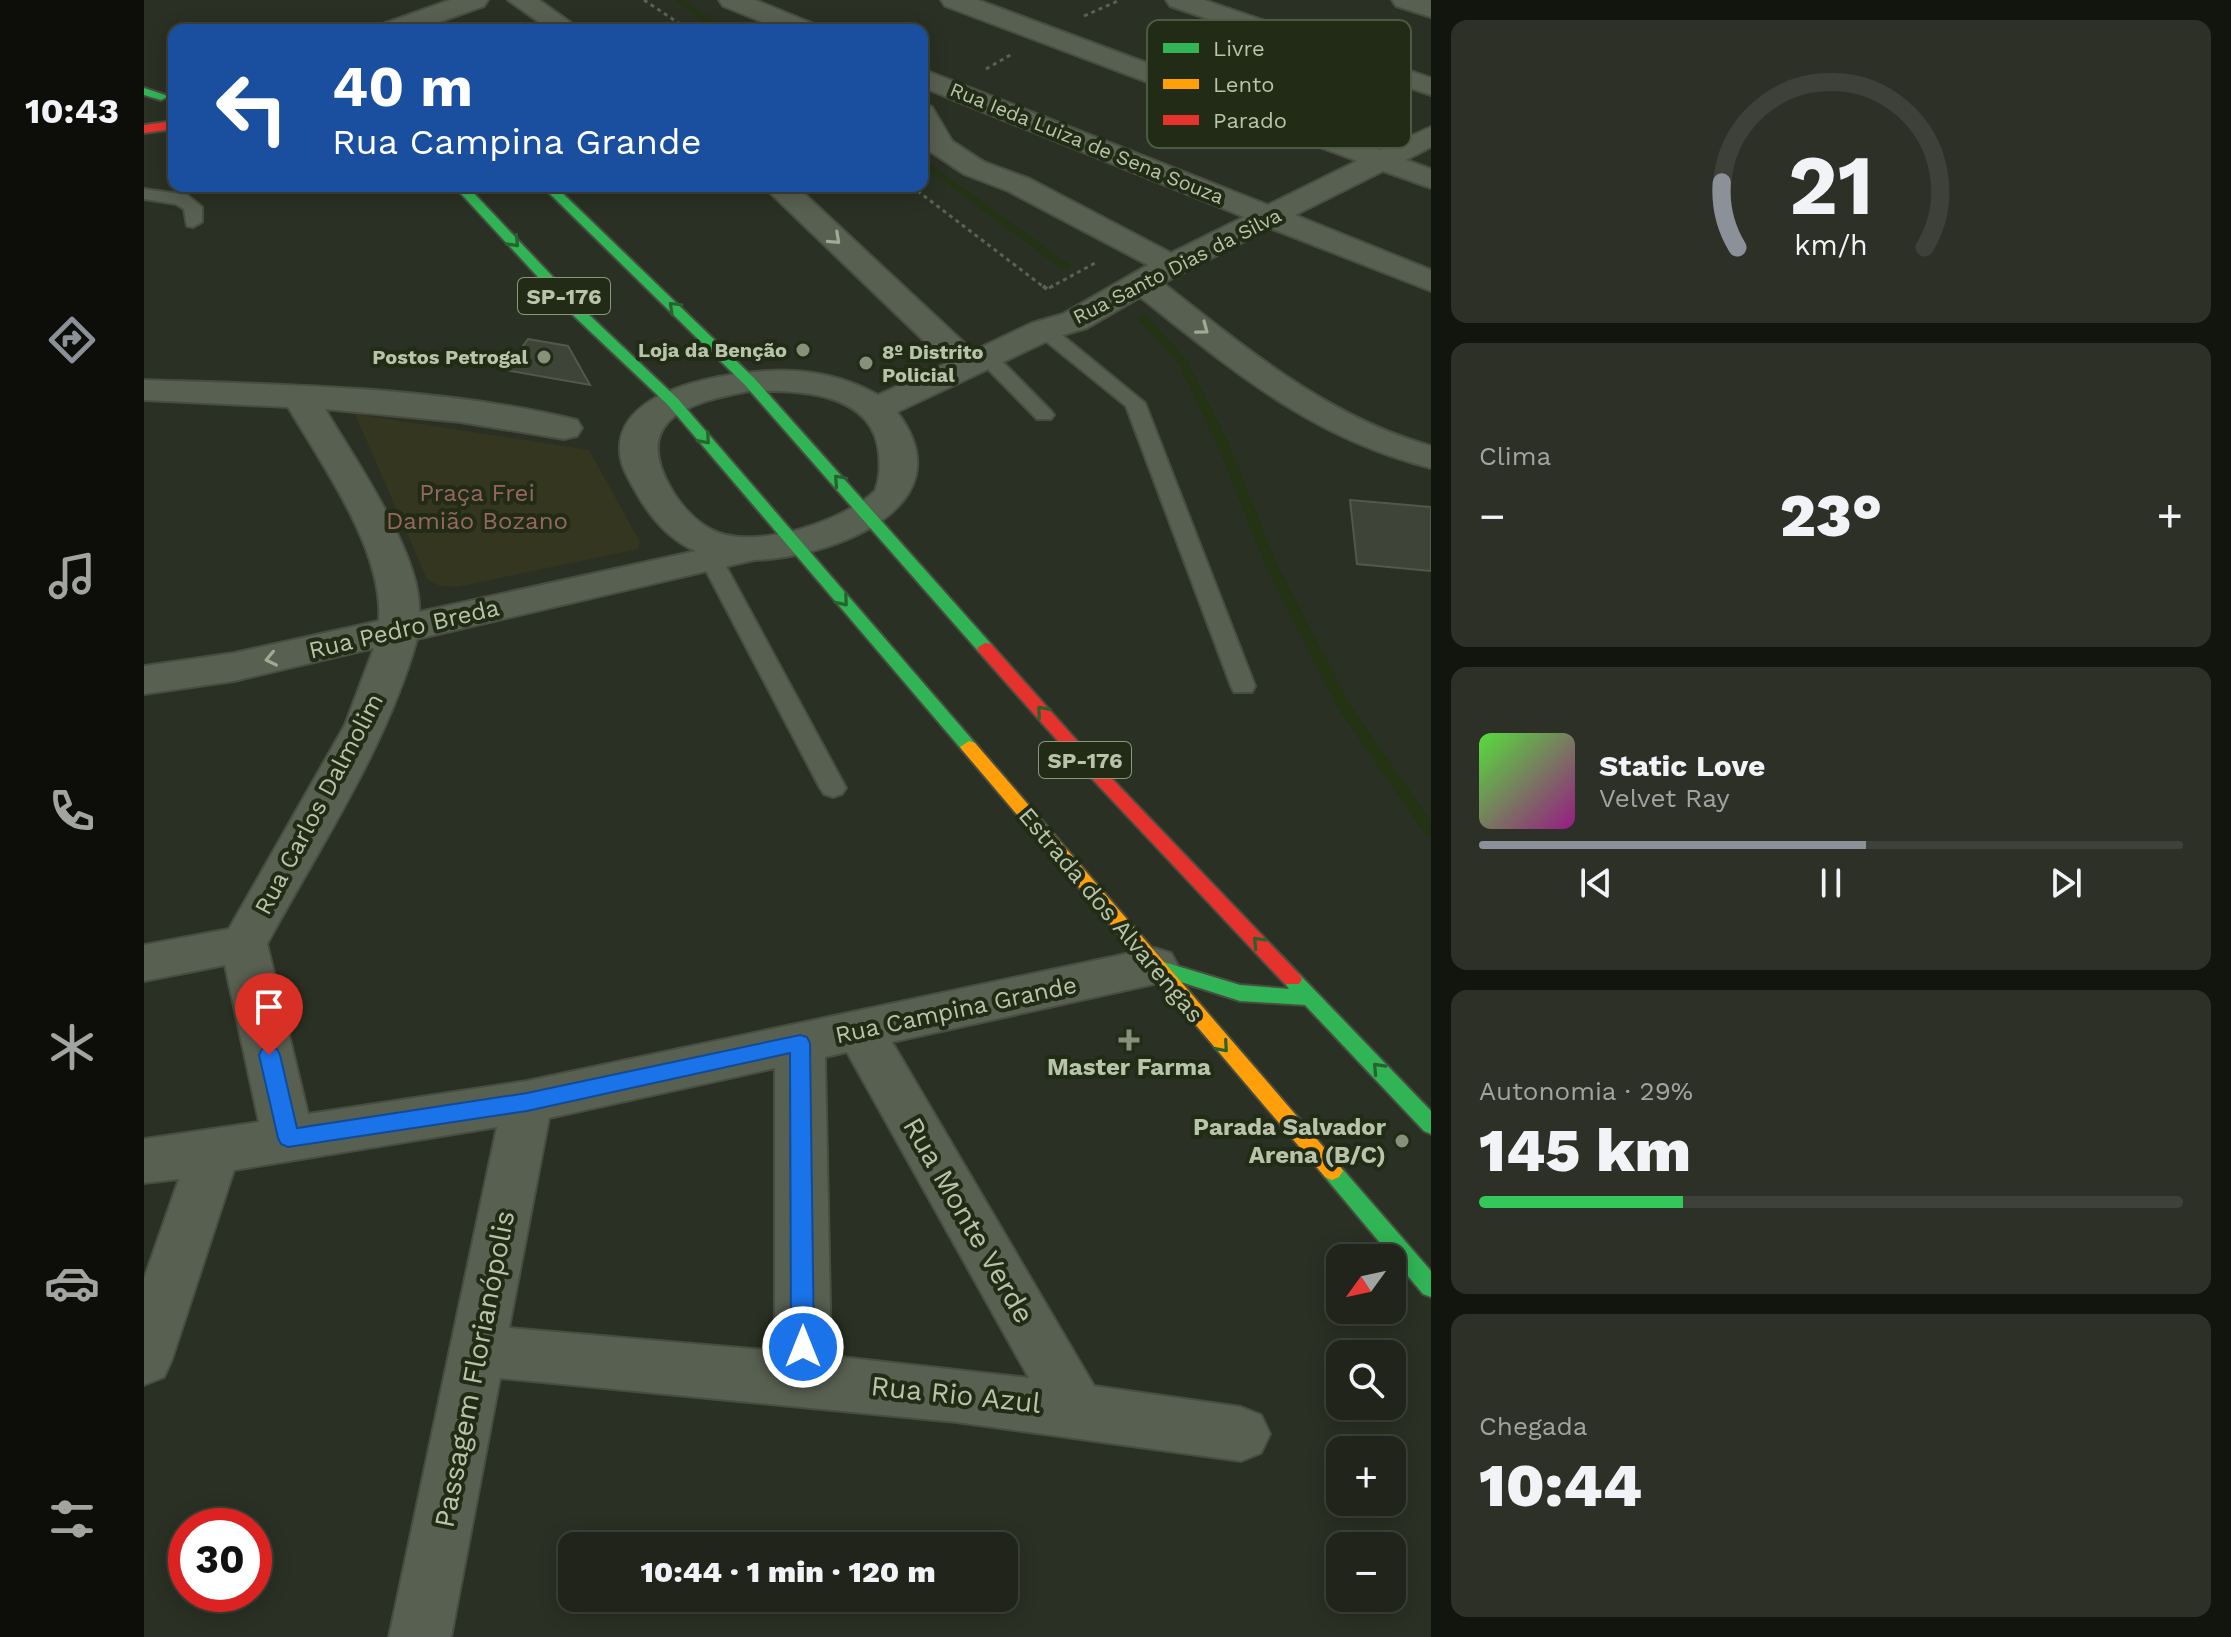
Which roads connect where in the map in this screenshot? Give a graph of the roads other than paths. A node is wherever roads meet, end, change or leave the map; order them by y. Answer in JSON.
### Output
{"nodes":[{"id":1,"x":404,"y":0,"type":"edge"},
{"id":2,"x":475,"y":0,"type":"edge"},
{"id":3,"x":521,"y":0,"type":"edge"},
{"id":4,"x":732,"y":0,"type":"edge"},
{"id":5,"x":954,"y":0,"type":"edge"},
{"id":6,"x":1179,"y":0,"type":"edge"},
{"id":7,"x":1405,"y":0,"type":"edge"},
{"id":8,"x":1431,"y":9,"type":"edge"},
{"id":9,"x":1237,"y":20,"type":"edge"},
{"id":10,"x":423,"y":22,"type":"edge"},
{"id":11,"x":559,"y":24,"type":"edge"},
{"id":12,"x":790,"y":24,"type":"edge"},
{"id":13,"x":1147,"y":72,"type":"edge"},
{"id":14,"x":928,"y":79,"type":"edge"},
{"id":15,"x":1411,"y":80,"type":"edge"},
{"id":16,"x":1431,"y":87,"type":"edge"},
{"id":17,"x":953,"y":89,"type":"junction"},
{"id":18,"x":928,"y":102,"type":"edge"},
{"id":19,"x":928,"y":123,"type":"edge"},
{"id":20,"x":168,"y":126,"type":"edge"},
{"id":21,"x":144,"y":129,"type":"edge"},
{"id":22,"x":1431,"y":136,"type":"edge"},
{"id":23,"x":1411,"y":146,"type":"edge"},
{"id":24,"x":1348,"y":148,"type":"edge"},
{"id":25,"x":1407,"y":148,"type":"edge"},
{"id":26,"x":1382,"y":161,"type":"junction"},
{"id":27,"x":1431,"y":179,"type":"edge"},
{"id":28,"x":466,"y":192,"type":"edge"},
{"id":29,"x":554,"y":192,"type":"edge"},
{"id":30,"x":785,"y":192,"type":"edge"},
{"id":31,"x":144,"y":194,"type":"edge"},
{"id":32,"x":1271,"y":217,"type":"junction"},
{"id":33,"x":193,"y":222,"type":"dead end"},
{"id":34,"x":1171,"y":265,"type":"junction"},
{"id":35,"x":1431,"y":281,"type":"edge"},
{"id":36,"x":1133,"y":288,"type":"junction"},
{"id":37,"x":1060,"y":325,"type":"junction"},
{"id":38,"x":979,"y":362,"type":"junction"},
{"id":39,"x":749,"y":381,"type":"junction"},
{"id":40,"x":144,"y":390,"type":"edge"},
{"id":41,"x":299,"y":395,"type":"junction"},
{"id":42,"x":673,"y":402,"type":"junction"},
{"id":43,"x":876,"y":409,"type":"junction"},
{"id":44,"x":1044,"y":415,"type":"dead end"},
{"id":45,"x":564,"y":428,"type":"dead end"},
{"id":46,"x":1431,"y":457,"type":"edge"},
{"id":47,"x":868,"y":514,"type":"junction"},
{"id":48,"x":679,"y":525,"type":"junction"},
{"id":49,"x":777,"y":545,"type":"junction"},
{"id":50,"x":711,"y":559,"type":"junction"},
{"id":51,"x":662,"y":569,"type":"junction"},
{"id":52,"x":402,"y":630,"type":"junction"},
{"id":53,"x":144,"y":680,"type":"edge"},
{"id":54,"x":1243,"y":686,"type":"dead end"},
{"id":55,"x":833,"y":788,"type":"dead end"},
{"id":56,"x":244,"y":944,"type":"junction"},
{"id":57,"x":144,"y":963,"type":"edge"},
{"id":58,"x":1154,"y":966,"type":"junction"},
{"id":59,"x":1312,"y":998,"type":"junction"},
{"id":60,"x":861,"y":1032,"type":"junction"},
{"id":61,"x":800,"y":1043,"type":"junction"},
{"id":62,"x":527,"y":1102,"type":"junction"},
{"id":63,"x":1431,"y":1125,"type":"edge"},
{"id":64,"x":288,"y":1138,"type":"junction"},
{"id":65,"x":214,"y":1153,"type":"junction"},
{"id":66,"x":144,"y":1161,"type":"edge"},
{"id":67,"x":1431,"y":1287,"type":"edge"},
{"id":68,"x":478,"y":1351,"type":"junction"},
{"id":69,"x":144,"y":1359,"type":"edge"},
{"id":70,"x":803,"y":1377,"type":"junction"},
{"id":71,"x":1076,"y":1408,"type":"junction"},
{"id":72,"x":1241,"y":1434,"type":"dead end"},
{"id":73,"x":420,"y":1637,"type":"edge"}],
"edges":[{"from":1,"to":10,"type":"street"},
{"from":2,"to":10,"type":"street"},
{"from":3,"to":11,"type":"street"},
{"from":4,"to":12,"type":"street"},
{"from":5,"to":13,"type":"street"},
{"from":6,"to":9,"type":"street"},
{"from":7,"to":8,"type":"street"},
{"from":14,"to":17,"type":"street","name":"Rua Ieda Luiza de Sena Souza"},
{"from":15,"to":16,"type":"street"},
{"from":17,"to":18,"type":"street"},
{"from":17,"to":32,"type":"street","name":"Rua Ieda Luiza de Sena Souza"},
{"from":19,"to":34,"type":"street"},
{"from":20,"to":21,"type":"main road"},
{"from":22,"to":23,"type":"street","name":"Rua Santo Dias da Silva"},
{"from":24,"to":26,"type":"street"},
{"from":25,"to":26,"type":"street","name":"Rua Santo Dias da Silva"},
{"from":26,"to":27,"type":"street"},
{"from":26,"to":32,"type":"street","name":"Rua Santo Dias da Silva"},
{"from":28,"to":42,"type":"main road","name":"Estrada dos Alvarengas","number":"SP-176","one_way":true},
{"from":39,"to":29,"type":"main road","number":"SP-176","one_way":true},
{"from":30,"to":38,"type":"street","one_way":true},
{"from":31,"to":33,"type":"lane"},
{"from":32,"to":34,"type":"street","name":"Rua Santo Dias da Silva"},
{"from":32,"to":35,"type":"street","name":"Rua Ieda Luiza de Sena Souza"},
{"from":34,"to":36,"type":"street","name":"Rua Santo Dias da Silva"},
{"from":36,"to":37,"type":"street","name":"Rua Santo Dias da Silva"},
{"from":36,"to":46,"type":"street","one_way":true},
{"from":37,"to":38,"type":"street","name":"Rua Santo Dias da Silva"},
{"from":37,"to":54,"type":"lane"},
{"from":38,"to":43,"type":"street","name":"Rua Santo Dias da Silva"},
{"from":38,"to":44,"type":"lane"},
{"from":39,"to":42,"type":"street"},
{"from":39,"to":43,"type":"street"},
{"from":47,"to":39,"type":"main road","number":"SP-176","one_way":true},
{"from":40,"to":41,"type":"street"},
{"from":41,"to":45,"type":"street"},
{"from":41,"to":52,"type":"street","name":"Rua Carlos Dalmolim"},
{"from":42,"to":48,"type":"street"},
{"from":42,"to":49,"type":"main road","name":"Estrada dos Alvarengas","number":"SP-176","one_way":true},
{"from":43,"to":47,"type":"street"},
{"from":47,"to":49,"type":"street"},
{"from":59,"to":47,"type":"main road","number":"SP-176","one_way":true},
{"from":48,"to":49,"type":"street"},
{"from":48,"to":51,"type":"street"},
{"from":49,"to":50,"type":"street","name":"Rua Pedro Breda"},
{"from":49,"to":58,"type":"main road","name":"Estrada dos Alvarengas","number":"SP-176","one_way":true},
{"from":50,"to":51,"type":"street","name":"Rua Pedro Breda"},
{"from":50,"to":55,"type":"lane"},
{"from":51,"to":52,"type":"street","name":"Rua Pedro Breda"},
{"from":52,"to":53,"type":"street","name":"Rua Pedro Breda","one_way":true},
{"from":52,"to":56,"type":"street","name":"Rua Carlos Dalmolim"},
{"from":56,"to":57,"type":"street","name":"Rua Carlos Dalmolim"},
{"from":56,"to":64,"type":"street"},
{"from":58,"to":59,"type":"main road"},
{"from":58,"to":60,"type":"street","name":"Rua Campina Grande"},
{"from":58,"to":67,"type":"main road","name":"Estrada dos Alvarengas","number":"SP-176","one_way":true},
{"from":63,"to":59,"type":"main road","number":"SP-176","one_way":true},
{"from":60,"to":61,"type":"street","name":"Rua Campina Grande"},
{"from":60,"to":71,"type":"street","name":"Rua Monte Verde"},
{"from":61,"to":62,"type":"street","name":"Rua Campina Grande"},
{"from":61,"to":70,"type":"street"},
{"from":62,"to":64,"type":"street","name":"Rua Campina Grande"},
{"from":62,"to":68,"type":"street","name":"Passagem Florianópolis"},
{"from":64,"to":65,"type":"street","name":"Rua Campina Grande"},
{"from":65,"to":66,"type":"street","name":"Rua Campina Grande"},
{"from":65,"to":69,"type":"street"},
{"from":68,"to":70,"type":"street","name":"Rua Rio Azul"},
{"from":68,"to":73,"type":"street","name":"Passagem Florianópolis"},
{"from":70,"to":71,"type":"street","name":"Rua Rio Azul"},
{"from":71,"to":72,"type":"street","name":"Rua Rio Azul"}]}
